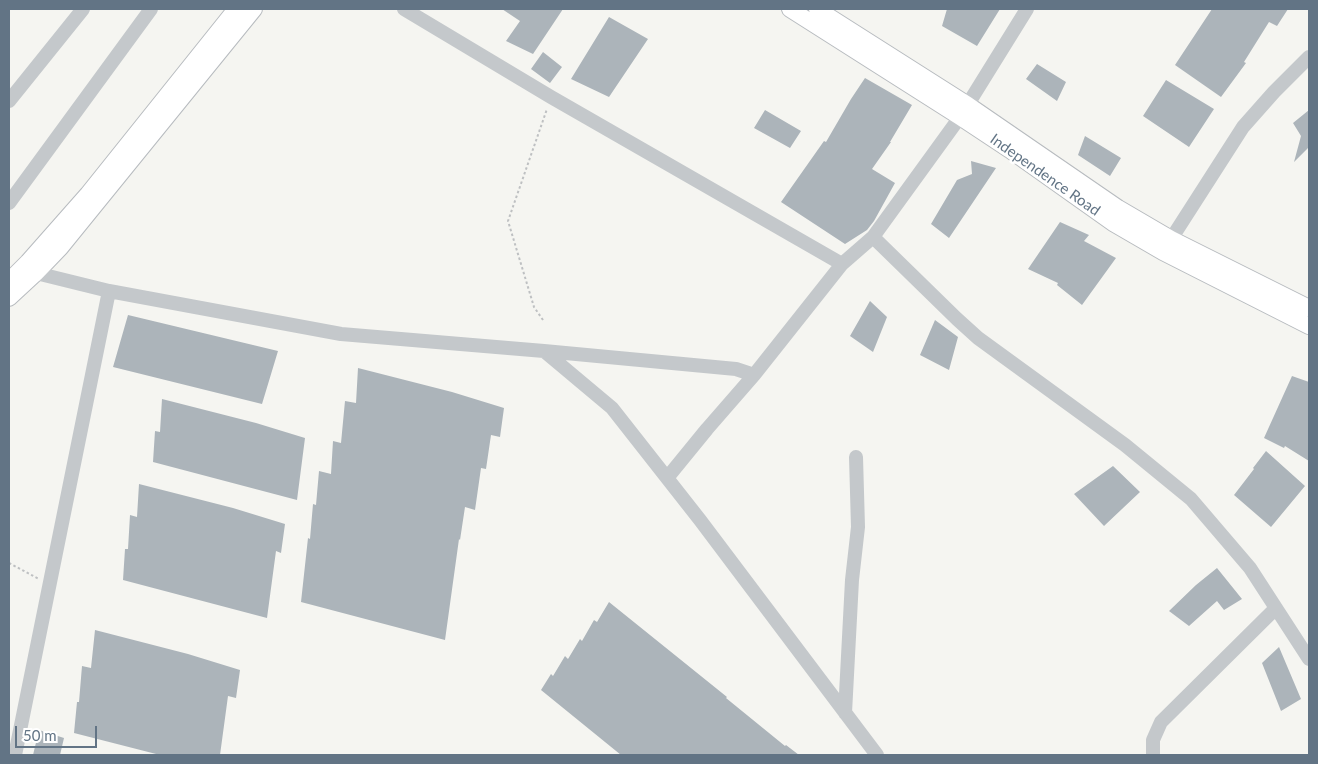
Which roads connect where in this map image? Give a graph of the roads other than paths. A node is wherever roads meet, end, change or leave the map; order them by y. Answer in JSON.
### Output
{"nodes":[{"id":1,"x":83,"y":9,"type":"edge"},
{"id":2,"x":151,"y":9,"type":"edge"},
{"id":3,"x":236,"y":9,"type":"edge"},
{"id":4,"x":254,"y":9,"type":"edge"},
{"id":5,"x":404,"y":9,"type":"edge"},
{"id":6,"x":790,"y":9,"type":"edge"},
{"id":7,"x":818,"y":9,"type":"edge"},
{"id":8,"x":1027,"y":9,"type":"edge"},
{"id":9,"x":1309,"y":57,"type":"edge"},
{"id":10,"x":178,"y":92,"type":"junction"},
{"id":11,"x":9,"y":101,"type":"edge"},
{"id":12,"x":964,"y":111,"type":"junction"},
{"id":13,"x":9,"y":203,"type":"edge"},
{"id":14,"x":873,"y":237,"type":"junction"},
{"id":15,"x":1167,"y":246,"type":"junction"},
{"id":16,"x":842,"y":264,"type":"junction"},
{"id":17,"x":36,"y":273,"type":"junction"},
{"id":18,"x":10,"y":278,"type":"edge"},
{"id":19,"x":109,"y":291,"type":"junction"},
{"id":20,"x":9,"y":298,"type":"edge"},
{"id":21,"x":1309,"y":308,"type":"edge"},
{"id":22,"x":1309,"y":326,"type":"edge"},
{"id":23,"x":544,"y":351,"type":"junction"},
{"id":24,"x":754,"y":375,"type":"junction"},
{"id":25,"x":856,"y":457,"type":"dead end"},
{"id":26,"x":667,"y":478,"type":"junction"},
{"id":27,"x":1276,"y":608,"type":"junction"},
{"id":28,"x":1309,"y":659,"type":"edge"},
{"id":29,"x":845,"y":713,"type":"junction"},
{"id":30,"x":15,"y":755,"type":"edge"},
{"id":31,"x":877,"y":755,"type":"edge"},
{"id":32,"x":1153,"y":755,"type":"edge"}],
"edges":[{"from":1,"to":11,"type":"street"},
{"from":2,"to":13,"type":"street"},
{"from":3,"to":10,"type":"main road"},
{"from":4,"to":10,"type":"main road"},
{"from":5,"to":16,"type":"street"},
{"from":6,"to":12,"type":"main road","name":"Independence Road"},
{"from":7,"to":12,"type":"main road","name":"Independence Road"},
{"from":8,"to":12,"type":"street"},
{"from":9,"to":15,"type":"street"},
{"from":10,"to":17,"type":"main road"},
{"from":10,"to":18,"type":"main road"},
{"from":12,"to":14,"type":"street"},
{"from":12,"to":15,"type":"main road","name":"Independence Road"},
{"from":14,"to":16,"type":"street"},
{"from":14,"to":27,"type":"street"},
{"from":15,"to":21,"type":"main road","name":"Independence Road"},
{"from":15,"to":22,"type":"main road","name":"Independence Road"},
{"from":16,"to":24,"type":"street"},
{"from":17,"to":18,"type":"street"},
{"from":17,"to":19,"type":"street"},
{"from":17,"to":20,"type":"main road"},
{"from":19,"to":23,"type":"street"},
{"from":19,"to":30,"type":"street"},
{"from":23,"to":24,"type":"street"},
{"from":23,"to":26,"type":"street"},
{"from":24,"to":26,"type":"street"},
{"from":25,"to":29,"type":"street"},
{"from":26,"to":29,"type":"street"},
{"from":27,"to":28,"type":"street"},
{"from":27,"to":32,"type":"street"},
{"from":29,"to":31,"type":"street"}]}
